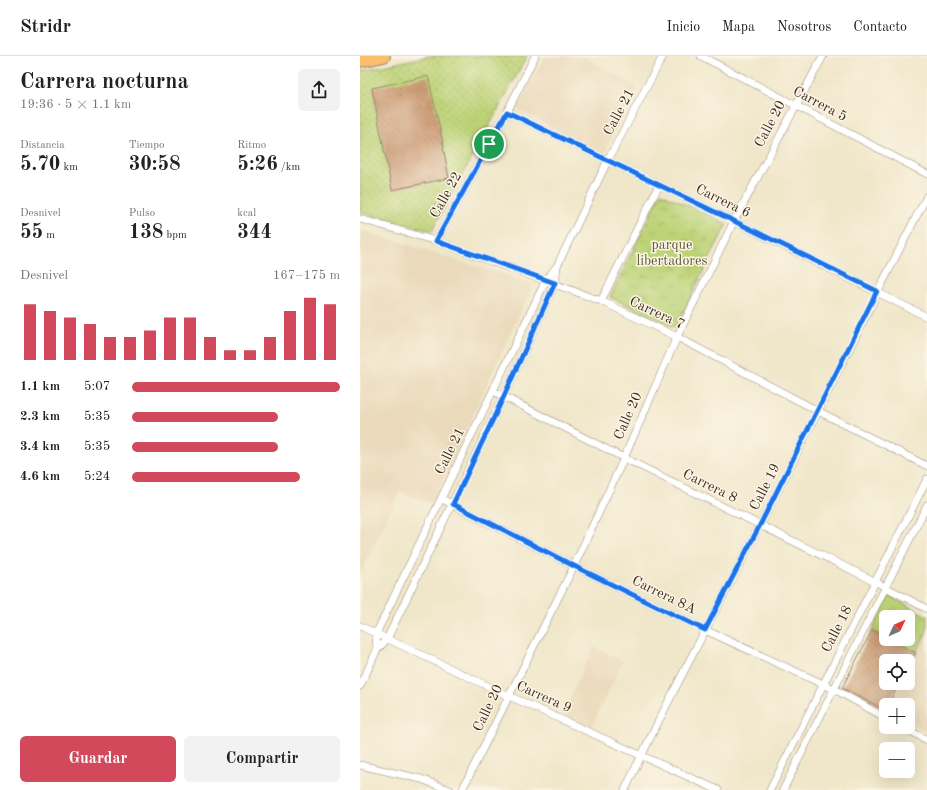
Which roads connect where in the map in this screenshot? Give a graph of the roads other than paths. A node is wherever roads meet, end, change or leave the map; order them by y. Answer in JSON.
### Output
{"nodes":[{"id":1,"x":384,"y":56,"type":"edge"},
{"id":2,"x":535,"y":56,"type":"edge"},
{"id":3,"x":663,"y":56,"type":"edge"},
{"id":4,"x":701,"y":56,"type":"edge"},
{"id":5,"x":823,"y":56,"type":"edge"},
{"id":6,"x":360,"y":61,"type":"edge"},
{"id":7,"x":795,"y":106,"type":"junction"},
{"id":8,"x":507,"y":112,"type":"junction"},
{"id":9,"x":608,"y":160,"type":"junction"},
{"id":10,"x":927,"y":174,"type":"edge"},
{"id":11,"x":659,"y":185,"type":"junction"},
{"id":12,"x":927,"y":196,"type":"edge"},
{"id":13,"x":360,"y":220,"type":"edge"},
{"id":14,"x":734,"y":221,"type":"junction"},
{"id":15,"x":436,"y":241,"type":"junction"},
{"id":16,"x":557,"y":266,"type":"junction"},
{"id":17,"x":546,"y":280,"type":"junction"},
{"id":18,"x":555,"y":283,"type":"junction"},
{"id":19,"x":877,"y":291,"type":"junction"},
{"id":20,"x":601,"y":301,"type":"junction"},
{"id":21,"x":927,"y":317,"type":"edge"},
{"id":22,"x":677,"y":337,"type":"junction"},
{"id":23,"x":494,"y":391,"type":"junction"},
{"id":24,"x":504,"y":396,"type":"junction"},
{"id":25,"x":818,"y":411,"type":"junction"},
{"id":26,"x":624,"y":458,"type":"junction"},
{"id":27,"x":927,"y":466,"type":"edge"},
{"id":28,"x":927,"y":479,"type":"edge"},
{"id":29,"x":442,"y":499,"type":"junction"},
{"id":30,"x":453,"y":504,"type":"junction"},
{"id":31,"x":927,"y":505,"type":"edge"},
{"id":32,"x":905,"y":523,"type":"junction"},
{"id":33,"x":760,"y":525,"type":"junction"},
{"id":34,"x":915,"y":528,"type":"junction"},
{"id":35,"x":574,"y":566,"type":"junction"},
{"id":36,"x":876,"y":582,"type":"junction"},
{"id":37,"x":886,"y":587,"type":"junction"},
{"id":38,"x":927,"y":609,"type":"edge"},
{"id":39,"x":360,"y":626,"type":"edge"},
{"id":40,"x":705,"y":630,"type":"junction"},
{"id":41,"x":851,"y":632,"type":"junction"},
{"id":42,"x":376,"y":634,"type":"junction"},
{"id":43,"x":860,"y":637,"type":"junction"},
{"id":44,"x":387,"y":639,"type":"junction"},
{"id":45,"x":377,"y":650,"type":"junction"},
{"id":46,"x":823,"y":684,"type":"junction"},
{"id":47,"x":360,"y":686,"type":"edge"},
{"id":48,"x":834,"y":690,"type":"junction"},
{"id":49,"x":509,"y":696,"type":"junction"},
{"id":50,"x":879,"y":714,"type":"edge"},
{"id":51,"x":915,"y":734,"type":"edge"},
{"id":52,"x":927,"y":740,"type":"edge"},
{"id":53,"x":792,"y":746,"type":"junction"},
{"id":54,"x":802,"y":750,"type":"junction"},
{"id":55,"x":641,"y":756,"type":"junction"},
{"id":56,"x":360,"y":765,"type":"edge"},
{"id":57,"x":450,"y":790,"type":"edge"},
{"id":58,"x":462,"y":790,"type":"edge"},
{"id":59,"x":625,"y":790,"type":"edge"},
{"id":60,"x":718,"y":790,"type":"edge"},
{"id":61,"x":770,"y":790,"type":"edge"},
{"id":62,"x":783,"y":790,"type":"edge"}],
"edges":[{"from":1,"to":6,"type":"main road"},
{"from":2,"to":8,"type":"street","name":"Calle 22"},
{"from":3,"to":9,"type":"street","name":"Calle 21"},
{"from":4,"to":7,"type":"street","name":"Carrera 5"},
{"from":5,"to":7,"type":"street","name":"Calle 20"},
{"from":7,"to":10,"type":"street","name":"Carrera 5"},
{"from":7,"to":14,"type":"street","name":"Calle 20"},
{"from":8,"to":9,"type":"street","name":"Carrera 6"},
{"from":8,"to":15,"type":"street","name":"Calle 22"},
{"from":9,"to":11,"type":"street","name":"Carrera 6"},
{"from":9,"to":16,"type":"street","name":"Calle 21"},
{"from":11,"to":14,"type":"street","name":"Carrera 6"},
{"from":11,"to":20,"type":"street"},
{"from":12,"to":19,"type":"street","name":"Calle 19"},
{"from":13,"to":15,"type":"street","name":"Carrera 7"},
{"from":14,"to":19,"type":"street","name":"Carrera 6"},
{"from":14,"to":22,"type":"street","name":"Calle 20"},
{"from":15,"to":17,"type":"street","name":"Carrera 7"},
{"from":16,"to":17,"type":"street","name":"Calle 21"},
{"from":16,"to":18,"type":"street","name":"Calle 21"},
{"from":17,"to":18,"type":"street","name":"Carrera 7"},
{"from":17,"to":23,"type":"street","name":"Calle 21"},
{"from":18,"to":20,"type":"street","name":"Carrera 7"},
{"from":18,"to":24,"type":"street","name":"Calle 21"},
{"from":19,"to":21,"type":"street","name":"Carrera 6"},
{"from":19,"to":25,"type":"street","name":"Calle 19"},
{"from":20,"to":22,"type":"street","name":"Carrera 7"},
{"from":22,"to":25,"type":"street","name":"Carrera 7"},
{"from":22,"to":26,"type":"street","name":"Calle 20"},
{"from":23,"to":24,"type":"street","name":"Carrera 8"},
{"from":23,"to":29,"type":"street","name":"Calle 21"},
{"from":24,"to":26,"type":"street","name":"Carrera 8"},
{"from":24,"to":30,"type":"street","name":"Calle 21"},
{"from":25,"to":27,"type":"street","name":"Carrera 7"},
{"from":25,"to":33,"type":"street","name":"Calle 19"},
{"from":26,"to":33,"type":"street","name":"Carrera 8"},
{"from":26,"to":35,"type":"street","name":"Calle 20"},
{"from":28,"to":32,"type":"street","name":"Calle 18"},
{"from":29,"to":30,"type":"street","name":"Carrera 8A"},
{"from":29,"to":42,"type":"street","name":"Calle 21"},
{"from":30,"to":35,"type":"street","name":"Carrera 8A"},
{"from":30,"to":44,"type":"street","name":"Calle 21"},
{"from":31,"to":34,"type":"street","name":"Calle 18"},
{"from":32,"to":34,"type":"street"},
{"from":32,"to":36,"type":"street","name":"Calle 18"},
{"from":33,"to":36,"type":"street","name":"Carrera 8"},
{"from":33,"to":40,"type":"street","name":"Calle 19"},
{"from":34,"to":37,"type":"street","name":"Calle 18"},
{"from":35,"to":40,"type":"street","name":"Carrera 8A"},
{"from":35,"to":49,"type":"street","name":"Calle 20"},
{"from":36,"to":37,"type":"street","name":"Carrera 8"},
{"from":36,"to":41,"type":"street","name":"Calle 18"},
{"from":37,"to":38,"type":"street","name":"Carrera 8"},
{"from":37,"to":43,"type":"street","name":"Calle 18"},
{"from":39,"to":42,"type":"street","name":"Carrera 9"},
{"from":40,"to":46,"type":"street","name":"Carrera 8A"},
{"from":40,"to":55,"type":"street","name":"Calle 19"},
{"from":41,"to":43,"type":"street"},
{"from":41,"to":46,"type":"street","name":"Calle 18"},
{"from":42,"to":44,"type":"street","name":"Carrera 9"},
{"from":42,"to":45,"type":"street","name":"Calle 21"},
{"from":43,"to":48,"type":"street","name":"Calle 18"},
{"from":44,"to":45,"type":"street","name":"Calle 21"},
{"from":44,"to":49,"type":"street","name":"Carrera 9"},
{"from":45,"to":47,"type":"street","name":"Calle 21"},
{"from":46,"to":48,"type":"street","name":"Carrera 8A"},
{"from":46,"to":53,"type":"street","name":"Calle 18"},
{"from":48,"to":50,"type":"street","name":"Carrera 8A"},
{"from":48,"to":54,"type":"street","name":"Calle 18"},
{"from":49,"to":55,"type":"street","name":"Carrera 9"},
{"from":49,"to":58,"type":"street","name":"Calle 20"},
{"from":51,"to":52,"type":"street"},
{"from":53,"to":54,"type":"street"},
{"from":53,"to":61,"type":"street","name":"Calle 18"},
{"from":54,"to":62,"type":"street","name":"Calle 18"},
{"from":55,"to":59,"type":"street","name":"Calle 19"},
{"from":55,"to":60,"type":"street","name":"Carrera 9"},
{"from":56,"to":57,"type":"street"}]}
